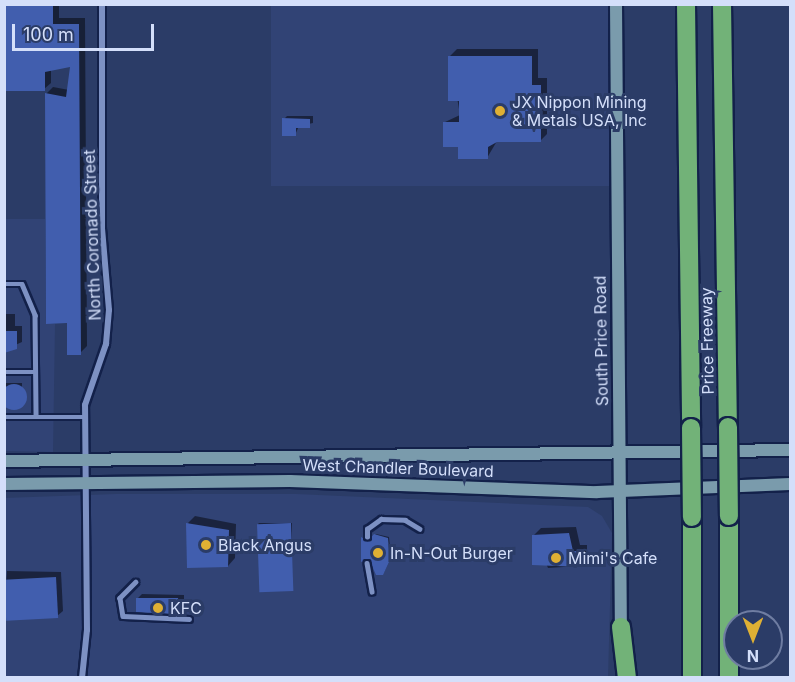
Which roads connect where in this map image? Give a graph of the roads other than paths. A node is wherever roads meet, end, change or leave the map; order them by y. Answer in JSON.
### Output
{"nodes":[{"id":1,"x":102,"y":4,"type":"edge"},
{"id":2,"x":616,"y":4,"type":"edge"},
{"id":3,"x":686,"y":4,"type":"edge"},
{"id":4,"x":722,"y":4,"type":"edge"},
{"id":5,"x":4,"y":284,"type":"edge"},
{"id":6,"x":4,"y":372,"type":"edge"},
{"id":7,"x":35,"y":372,"type":"junction"},
{"id":8,"x":36,"y":416,"type":"junction"},
{"id":9,"x":4,"y":417,"type":"edge"},
{"id":10,"x":85,"y":417,"type":"junction"},
{"id":11,"x":790,"y":450,"type":"edge"},
{"id":12,"x":619,"y":455,"type":"junction"},
{"id":13,"x":85,"y":460,"type":"junction"},
{"id":14,"x":4,"y":461,"type":"edge"},
{"id":15,"x":4,"y":484,"type":"edge"},
{"id":16,"x":790,"y":484,"type":"edge"},
{"id":17,"x":86,"y":485,"type":"junction"},
{"id":18,"x":620,"y":488,"type":"junction"},
{"id":19,"x":420,"y":529,"type":"dead end"},
{"id":20,"x":366,"y":537,"type":"dead end"},
{"id":21,"x":366,"y":563,"type":"dead end"},
{"id":22,"x":136,"y":582,"type":"dead end"},
{"id":23,"x":372,"y":592,"type":"dead end"},
{"id":24,"x":189,"y":619,"type":"dead end"},
{"id":25,"x":621,"y":627,"type":"junction"},
{"id":26,"x":82,"y":678,"type":"edge"},
{"id":27,"x":621,"y":678,"type":"edge"},
{"id":28,"x":627,"y":678,"type":"edge"},
{"id":29,"x":693,"y":678,"type":"edge"},
{"id":30,"x":729,"y":678,"type":"edge"}],
"edges":[{"from":1,"to":10,"type":"street","name":"North Coronado Street"},
{"from":2,"to":12,"type":"main road","name":"South Price Road"},
{"from":3,"to":29,"type":"highway","name":"Price Freeway","bridge":true},
{"from":4,"to":30,"type":"highway","name":"Price Freeway","bridge":true},
{"from":5,"to":7,"type":"lane"},
{"from":6,"to":7,"type":"lane"},
{"from":7,"to":8,"type":"lane"},
{"from":8,"to":9,"type":"lane"},
{"from":8,"to":10,"type":"lane"},
{"from":10,"to":13,"type":"street","name":"North Coronado Street"},
{"from":11,"to":12,"type":"main road","name":"West Chandler Boulevard"},
{"from":12,"to":13,"type":"main road","name":"West Chandler Boulevard"},
{"from":12,"to":18,"type":"main road","name":"South Price Road"},
{"from":13,"to":14,"type":"main road","name":"West Chandler Boulevard"},
{"from":13,"to":17,"type":"street","name":"North Coronado Street"},
{"from":15,"to":17,"type":"main road","name":"West Chandler Boulevard"},
{"from":16,"to":18,"type":"main road","name":"West Chandler Boulevard"},
{"from":17,"to":18,"type":"main road","name":"West Chandler Boulevard"},
{"from":17,"to":26,"type":"street","name":"North Coronado Street"},
{"from":18,"to":25,"type":"main road","name":"South Price Road"},
{"from":19,"to":20,"type":"lane"},
{"from":21,"to":23,"type":"lane"},
{"from":22,"to":24,"type":"lane"},
{"from":25,"to":27,"type":"main road","name":"South Price Road"},
{"from":25,"to":28,"type":"highway"}]}
